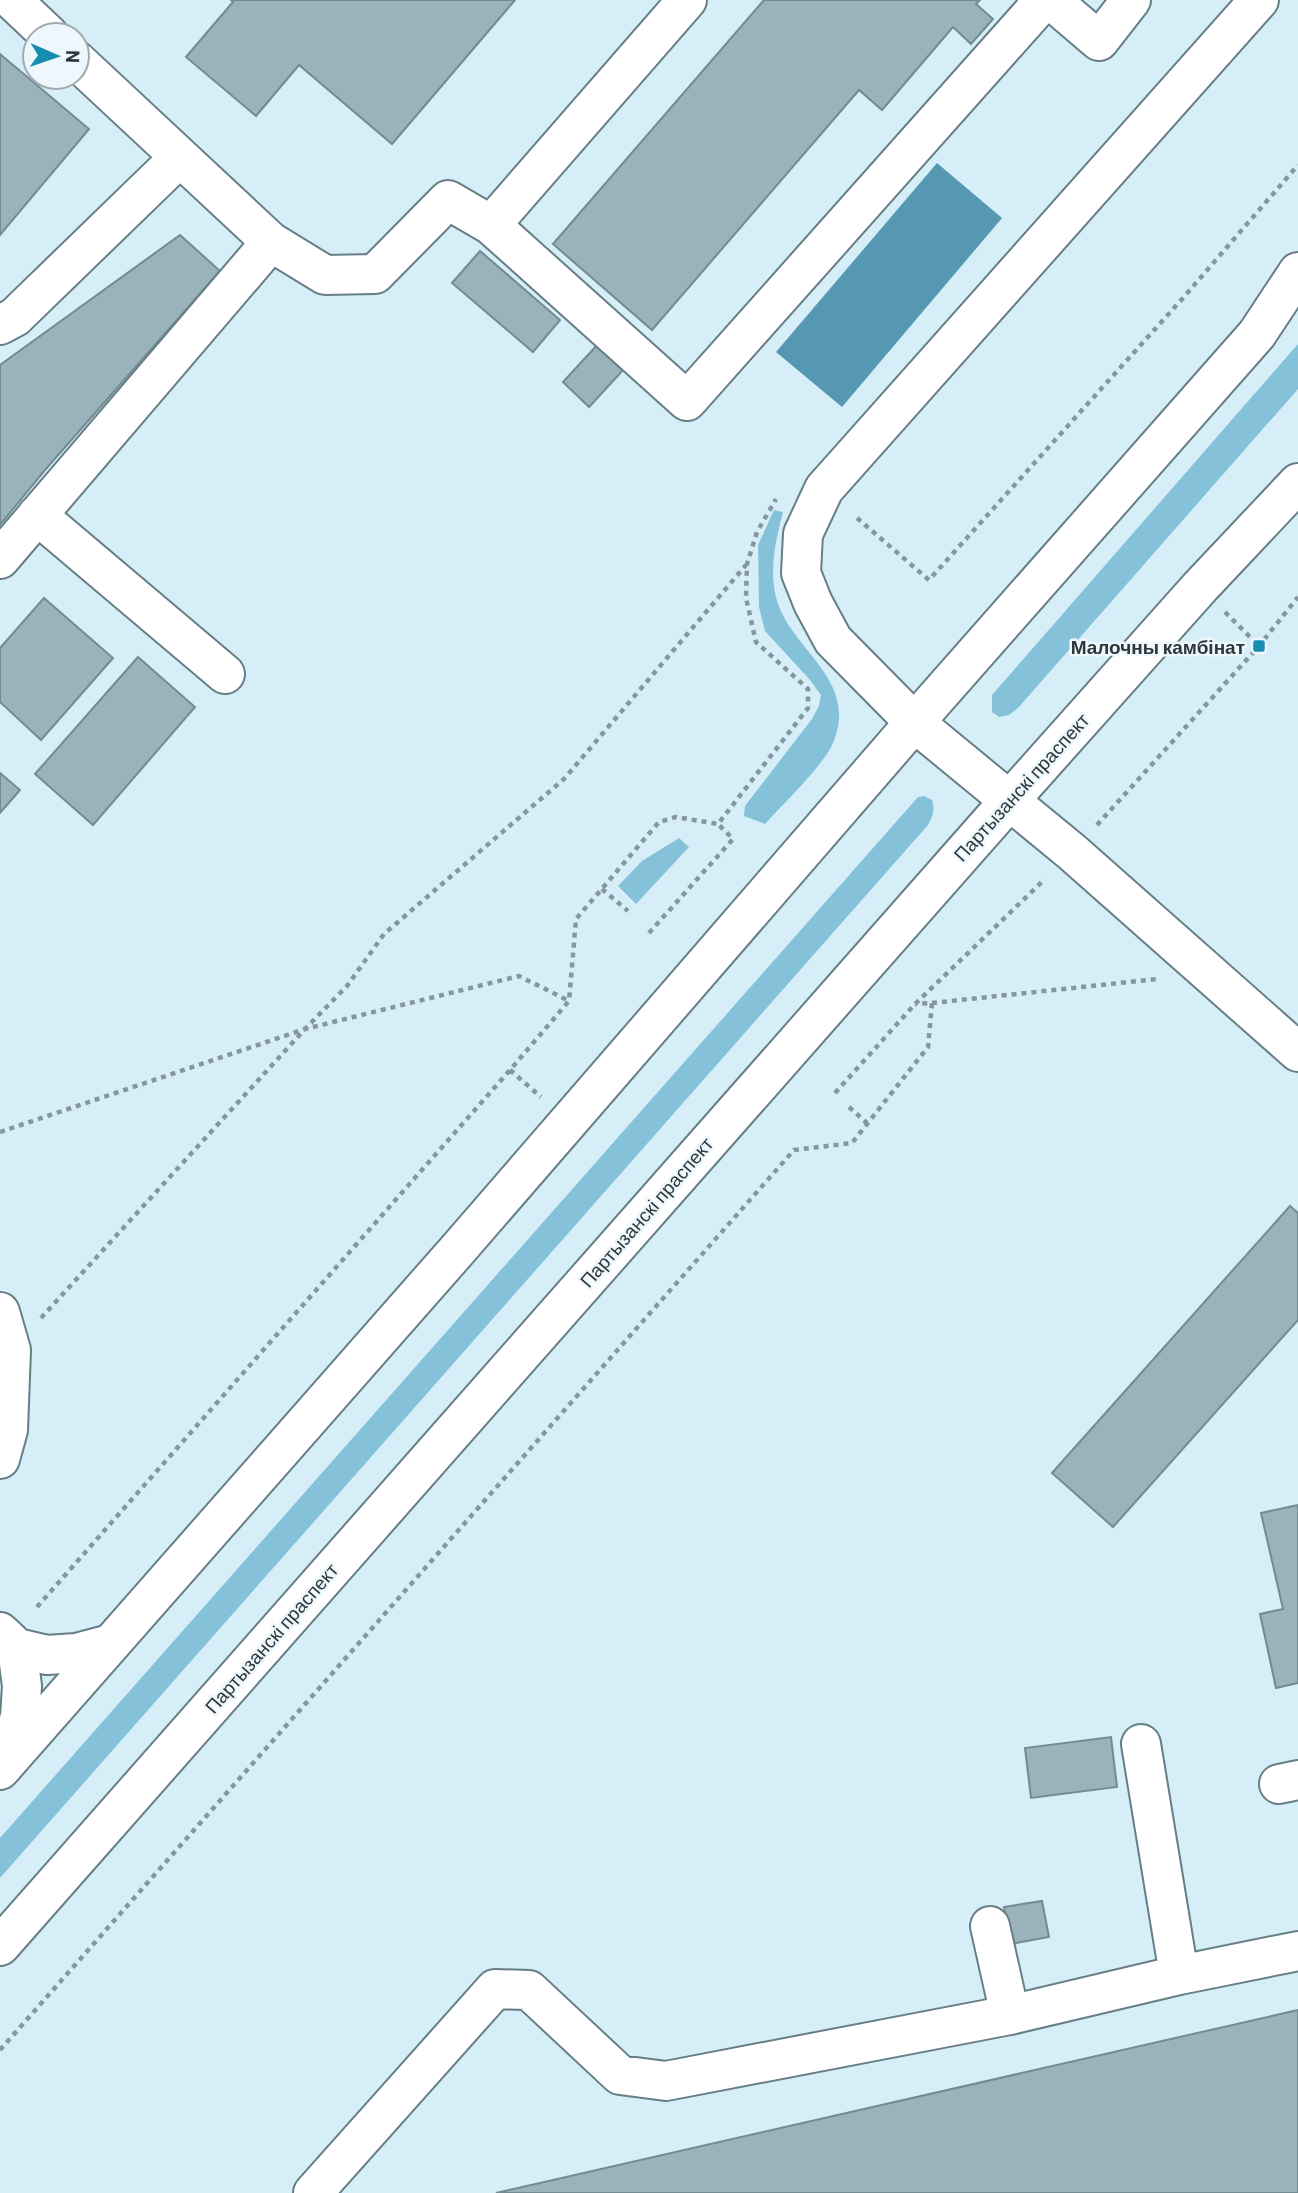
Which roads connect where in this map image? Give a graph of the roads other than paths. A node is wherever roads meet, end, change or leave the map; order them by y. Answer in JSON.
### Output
{"nodes":[{"id":1,"x":12,"y":0,"type":"edge"},
{"id":2,"x":687,"y":0,"type":"edge"},
{"id":3,"x":1044,"y":0,"type":"edge"},
{"id":4,"x":1051,"y":0,"type":"edge"},
{"id":5,"x":1131,"y":0,"type":"edge"},
{"id":6,"x":1259,"y":0,"type":"edge"},
{"id":7,"x":34,"y":21,"type":"edge"},
{"id":8,"x":91,"y":74,"type":"edge"},
{"id":9,"x":180,"y":157,"type":"junction"},
{"id":10,"x":492,"y":225,"type":"junction"},
{"id":11,"x":271,"y":242,"type":"junction"},
{"id":12,"x":1298,"y":272,"type":"edge"},
{"id":13,"x":0,"y":325,"type":"edge"},
{"id":14,"x":1298,"y":483,"type":"edge"},
{"id":15,"x":37,"y":515,"type":"junction"},
{"id":16,"x":0,"y":559,"type":"edge"},
{"id":17,"x":225,"y":674,"type":"dead end"},
{"id":18,"x":915,"y":723,"type":"junction"},
{"id":19,"x":1010,"y":800,"type":"junction"},
{"id":20,"x":1288,"y":1043,"type":"edge"},
{"id":21,"x":0,"y":1312,"type":"edge"},
{"id":22,"x":0,"y":1459,"type":"edge"},
{"id":23,"x":9,"y":1640,"type":"edge"},
{"id":24,"x":110,"y":1644,"type":"junction"},
{"id":25,"x":1140,"y":1744,"type":"dead end"},
{"id":26,"x":2,"y":1767,"type":"edge"},
{"id":27,"x":990,"y":1926,"type":"dead end"},
{"id":28,"x":0,"y":1947,"type":"edge"},
{"id":29,"x":1298,"y":1951,"type":"edge"},
{"id":30,"x":1179,"y":1975,"type":"junction"},
{"id":31,"x":1010,"y":2015,"type":"junction"},
{"id":32,"x":313,"y":2193,"type":"edge"}],
"edges":[{"from":1,"to":7,"type":"main road"},
{"from":2,"to":10,"type":"main road"},
{"from":3,"to":10,"type":"main road"},
{"from":4,"to":5,"type":"main road"},
{"from":6,"to":18,"type":"main road"},
{"from":8,"to":9,"type":"main road"},
{"from":9,"to":11,"type":"main road"},
{"from":9,"to":13,"type":"main road"},
{"from":10,"to":11,"type":"main road"},
{"from":11,"to":15,"type":"main road"},
{"from":12,"to":18,"type":"main road"},
{"from":14,"to":19,"type":"main road","name":"Партызанскі праспект"},
{"from":15,"to":16,"type":"main road"},
{"from":15,"to":17,"type":"main road"},
{"from":18,"to":19,"type":"main road"},
{"from":18,"to":24,"type":"main road"},
{"from":19,"to":20,"type":"main road"},
{"from":19,"to":28,"type":"main road","name":"Партызанскі праспект"},
{"from":21,"to":22,"type":"main road"},
{"from":23,"to":24,"type":"main road"},
{"from":23,"to":26,"type":"main road"},
{"from":24,"to":26,"type":"main road"},
{"from":25,"to":30,"type":"main road"},
{"from":27,"to":31,"type":"main road"},
{"from":29,"to":30,"type":"main road"},
{"from":30,"to":31,"type":"main road"},
{"from":31,"to":32,"type":"main road"}]}
